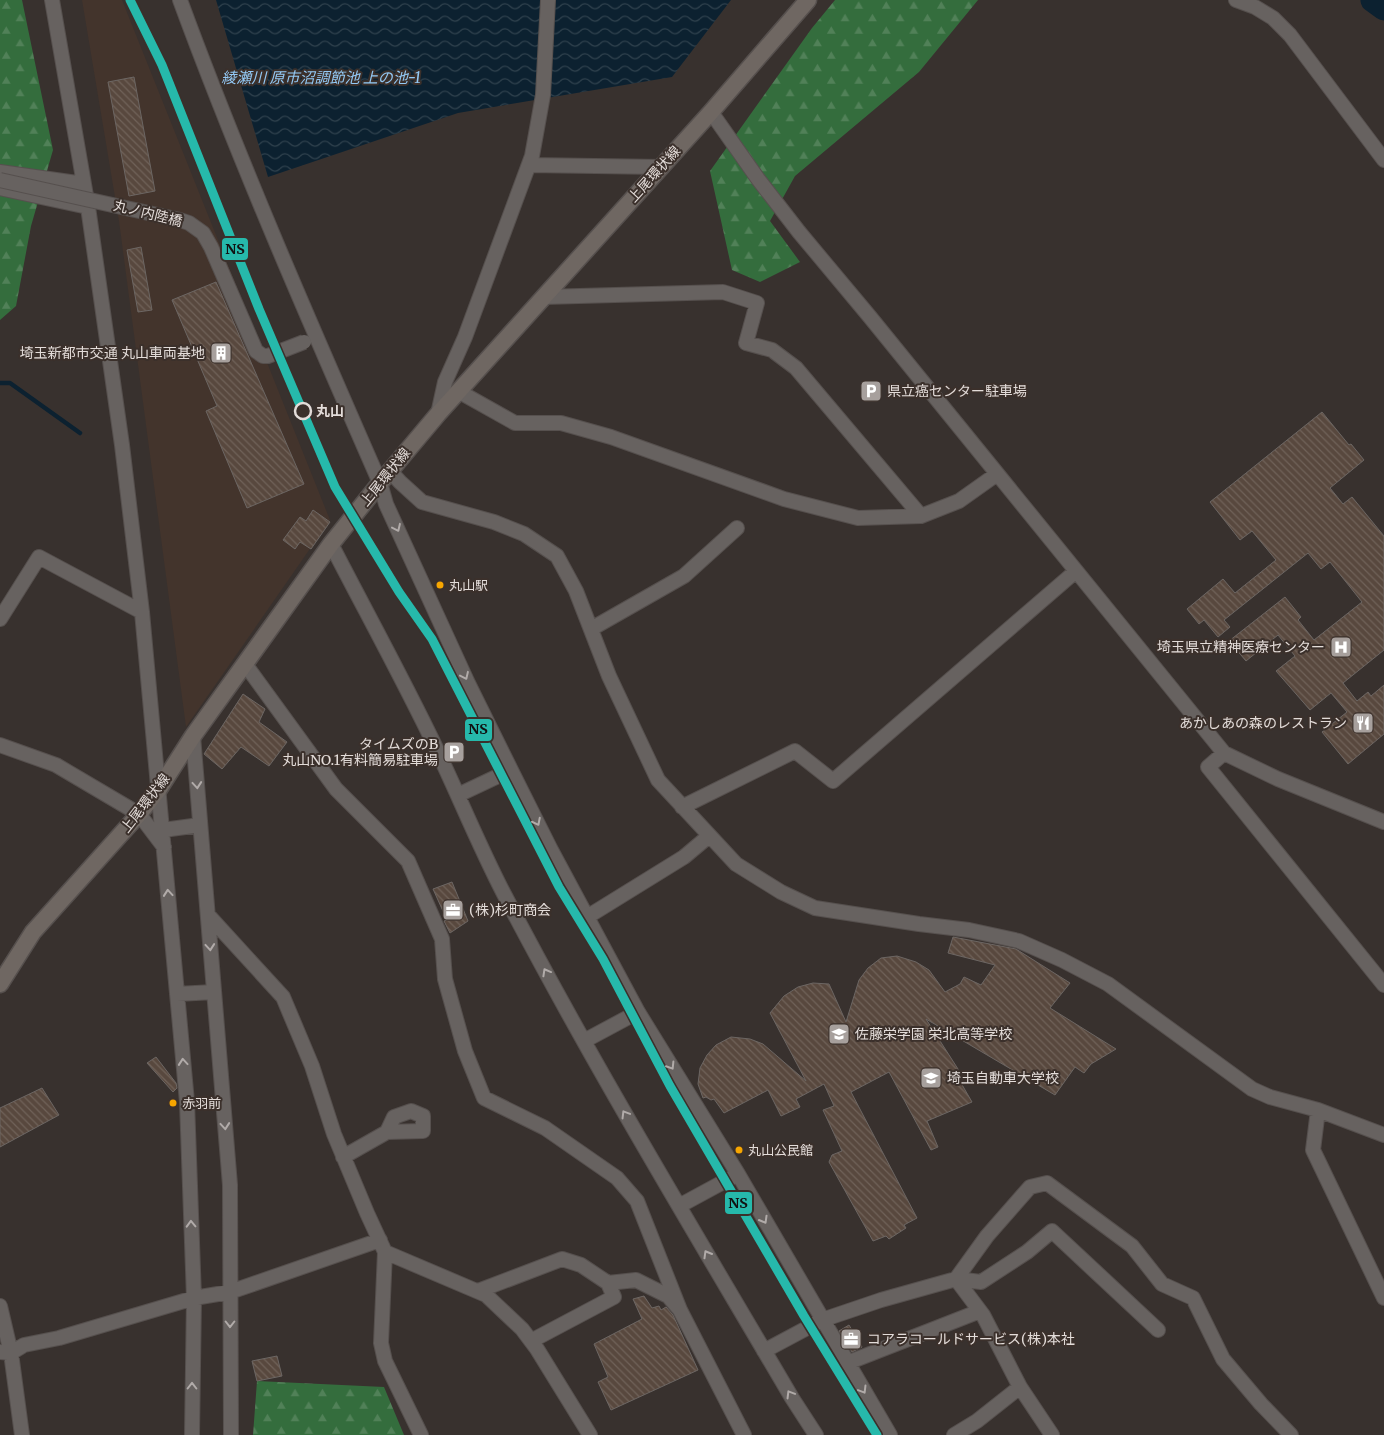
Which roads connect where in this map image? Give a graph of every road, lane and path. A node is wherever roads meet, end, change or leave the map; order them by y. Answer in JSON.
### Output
{"nodes":[{"id":1,"x":52,"y":0,"type":"edge"},
{"id":2,"x":180,"y":0,"type":"edge"},
{"id":3,"x":548,"y":0,"type":"edge"},
{"id":4,"x":808,"y":0,"type":"edge"},
{"id":5,"x":1236,"y":0,"type":"edge"},
{"id":6,"x":711,"y":112,"type":"junction"},
{"id":7,"x":1384,"y":160,"type":"edge"},
{"id":8,"x":529,"y":165,"type":"junction"},
{"id":9,"x":661,"y":167,"type":"junction"},
{"id":10,"x":0,"y":172,"type":"edge"},
{"id":11,"x":0,"y":180,"type":"edge"},
{"id":12,"x":84,"y":184,"type":"junction"},
{"id":13,"x":0,"y":188,"type":"edge"},
{"id":14,"x":88,"y":207,"type":"junction"},
{"id":15,"x":543,"y":297,"type":"junction"},
{"id":16,"x":310,"y":339,"type":"junction"},
{"id":17,"x":458,"y":391,"type":"junction"},
{"id":18,"x":438,"y":414,"type":"junction"},
{"id":19,"x":997,"y":474,"type":"junction"},
{"id":20,"x":385,"y":477,"type":"junction"},
{"id":21,"x":921,"y":516,"type":"junction"},
{"id":22,"x":737,"y":528,"type":"dead end"},
{"id":23,"x":331,"y":544,"type":"junction"},
{"id":24,"x":1076,"y":570,"type":"junction"},
{"id":25,"x":142,"y":612,"type":"junction"},
{"id":26,"x":0,"y":619,"type":"edge"},
{"id":27,"x":591,"y":629,"type":"junction"},
{"id":28,"x":245,"y":664,"type":"junction"},
{"id":29,"x":193,"y":736,"type":"junction"},
{"id":30,"x":0,"y":745,"type":"edge"},
{"id":31,"x":1224,"y":753,"type":"junction"},
{"id":32,"x":511,"y":770,"type":"junction"},
{"id":33,"x":159,"y":789,"type":"junction"},
{"id":34,"x":458,"y":795,"type":"junction"},
{"id":35,"x":682,"y":807,"type":"junction"},
{"id":36,"x":139,"y":814,"type":"junction"},
{"id":37,"x":1384,"y":822,"type":"edge"},
{"id":38,"x":200,"y":825,"type":"junction"},
{"id":39,"x":163,"y":830,"type":"junction"},
{"id":40,"x":708,"y":836,"type":"junction"},
{"id":41,"x":164,"y":847,"type":"junction"},
{"id":42,"x":208,"y":915,"type":"junction"},
{"id":43,"x":587,"y":917,"type":"junction"},
{"id":44,"x":0,"y":984,"type":"edge"},
{"id":45,"x":1384,"y":985,"type":"edge"},
{"id":46,"x":214,"y":992,"type":"junction"},
{"id":47,"x":177,"y":994,"type":"junction"},
{"id":48,"x":638,"y":1012,"type":"junction"},
{"id":49,"x":584,"y":1041,"type":"junction"},
{"id":50,"x":1318,"y":1110,"type":"junction"},
{"id":51,"x":387,"y":1132,"type":"dead end"},
{"id":52,"x":1384,"y":1135,"type":"edge"},
{"id":53,"x":343,"y":1157,"type":"junction"},
{"id":54,"x":738,"y":1174,"type":"junction"},
{"id":55,"x":679,"y":1206,"type":"junction"},
{"id":56,"x":383,"y":1246,"type":"junction"},
{"id":57,"x":956,"y":1279,"type":"junction"},
{"id":58,"x":608,"y":1283,"type":"junction"},
{"id":59,"x":478,"y":1291,"type":"junction"},
{"id":60,"x":230,"y":1292,"type":"junction"},
{"id":61,"x":194,"y":1298,"type":"junction"},
{"id":62,"x":1384,"y":1298,"type":"edge"},
{"id":63,"x":0,"y":1306,"type":"edge"},
{"id":64,"x":680,"y":1310,"type":"junction"},
{"id":65,"x":980,"y":1311,"type":"junction"},
{"id":66,"x":822,"y":1320,"type":"junction"},
{"id":67,"x":1158,"y":1330,"type":"dead end"},
{"id":68,"x":531,"y":1341,"type":"junction"},
{"id":69,"x":764,"y":1351,"type":"junction"},
{"id":70,"x":5,"y":1352,"type":"edge"},
{"id":71,"x":847,"y":1363,"type":"junction"},
{"id":72,"x":1020,"y":1387,"type":"junction"},
{"id":73,"x":22,"y":1435,"type":"edge"},
{"id":74,"x":192,"y":1435,"type":"edge"},
{"id":75,"x":231,"y":1435,"type":"edge"},
{"id":76,"x":421,"y":1435,"type":"edge"},
{"id":77,"x":590,"y":1435,"type":"edge"},
{"id":78,"x":744,"y":1435,"type":"edge"},
{"id":79,"x":816,"y":1435,"type":"edge"},
{"id":80,"x":890,"y":1435,"type":"edge"},
{"id":81,"x":954,"y":1435,"type":"edge"},
{"id":82,"x":1052,"y":1435,"type":"edge"},
{"id":83,"x":1291,"y":1435,"type":"edge"}],
"edges":[{"from":1,"to":12,"type":"street"},
{"from":2,"to":16,"type":"street"},
{"from":3,"to":8,"type":"street"},
{"from":4,"to":6,"type":"main road","name":"上尾環状線"},
{"from":5,"to":7,"type":"street"},
{"from":6,"to":9,"type":"main road","name":"上尾環状線"},
{"from":6,"to":19,"type":"street"},
{"from":8,"to":9,"type":"street"},
{"from":8,"to":18,"type":"street"},
{"from":9,"to":15,"type":"main road","name":"上尾環状線"},
{"from":10,"to":12,"type":"street"},
{"from":11,"to":16,"type":"street","name":"丸ノ内陸橋","bridge":true},
{"from":12,"to":14,"type":"street"},
{"from":13,"to":14,"type":"street"},
{"from":14,"to":25,"type":"street"},
{"from":15,"to":17,"type":"main road","name":"上尾環状線"},
{"from":15,"to":21,"type":"street"},
{"from":16,"to":20,"type":"street"},
{"from":17,"to":18,"type":"main road","name":"上尾環状線"},
{"from":17,"to":21,"type":"street"},
{"from":18,"to":20,"type":"main road","name":"上尾環状線"},
{"from":19,"to":21,"type":"street"},
{"from":19,"to":24,"type":"street"},
{"from":20,"to":23,"type":"main road","name":"上尾環状線"},
{"from":20,"to":27,"type":"street"},
{"from":20,"to":32,"type":"street","one_way":true},
{"from":22,"to":27,"type":"street"},
{"from":23,"to":28,"type":"main road","name":"上尾環状線"},
{"from":23,"to":34,"type":"street"},
{"from":24,"to":31,"type":"street"},
{"from":24,"to":35,"type":"street"},
{"from":25,"to":26,"type":"street"},
{"from":25,"to":33,"type":"street"},
{"from":27,"to":35,"type":"street"},
{"from":28,"to":29,"type":"main road","name":"上尾環状線"},
{"from":28,"to":64,"type":"street"},
{"from":29,"to":33,"type":"main road","name":"上尾環状線"},
{"from":29,"to":38,"type":"street","one_way":true},
{"from":30,"to":36,"type":"street"},
{"from":31,"to":37,"type":"street"},
{"from":31,"to":45,"type":"street"},
{"from":32,"to":34,"type":"street"},
{"from":32,"to":43,"type":"street","one_way":true},
{"from":33,"to":36,"type":"main road","name":"上尾環状線"},
{"from":33,"to":39,"type":"street"},
{"from":49,"to":34,"type":"street","one_way":true},
{"from":35,"to":40,"type":"street"},
{"from":36,"to":41,"type":"street"},
{"from":36,"to":44,"type":"main road","name":"上尾環状線"},
{"from":38,"to":39,"type":"street"},
{"from":38,"to":42,"type":"street"},
{"from":39,"to":41,"type":"street"},
{"from":40,"to":43,"type":"street"},
{"from":40,"to":50,"type":"street"},
{"from":47,"to":41,"type":"street","one_way":true},
{"from":42,"to":46,"type":"street","one_way":true},
{"from":42,"to":53,"type":"street"},
{"from":43,"to":48,"type":"street"},
{"from":46,"to":47,"type":"street"},
{"from":46,"to":60,"type":"street","one_way":true},
{"from":61,"to":47,"type":"street","one_way":true},
{"from":48,"to":49,"type":"street"},
{"from":48,"to":54,"type":"street","one_way":true},
{"from":55,"to":49,"type":"street","one_way":true},
{"from":50,"to":52,"type":"street"},
{"from":50,"to":62,"type":"street"},
{"from":51,"to":53,"type":"street"},
{"from":53,"to":56,"type":"street"},
{"from":54,"to":55,"type":"street"},
{"from":54,"to":66,"type":"street","one_way":true},
{"from":69,"to":55,"type":"street","one_way":true},
{"from":56,"to":59,"type":"street"},
{"from":56,"to":60,"type":"street"},
{"from":56,"to":76,"type":"street"},
{"from":57,"to":65,"type":"street"},
{"from":57,"to":66,"type":"street"},
{"from":57,"to":67,"type":"street"},
{"from":57,"to":83,"type":"street"},
{"from":58,"to":59,"type":"street"},
{"from":58,"to":64,"type":"street"},
{"from":58,"to":68,"type":"street"},
{"from":59,"to":68,"type":"street"},
{"from":60,"to":61,"type":"street"},
{"from":60,"to":75,"type":"street","one_way":true},
{"from":61,"to":70,"type":"street"},
{"from":74,"to":61,"type":"street","one_way":true},
{"from":63,"to":70,"type":"street"},
{"from":64,"to":78,"type":"street"},
{"from":65,"to":71,"type":"street"},
{"from":65,"to":72,"type":"street"},
{"from":66,"to":69,"type":"street"},
{"from":66,"to":71,"type":"street"},
{"from":68,"to":77,"type":"street"},
{"from":79,"to":69,"type":"street","one_way":true},
{"from":70,"to":73,"type":"street"},
{"from":71,"to":80,"type":"street","one_way":true},
{"from":72,"to":81,"type":"street"},
{"from":72,"to":82,"type":"street"}]}
